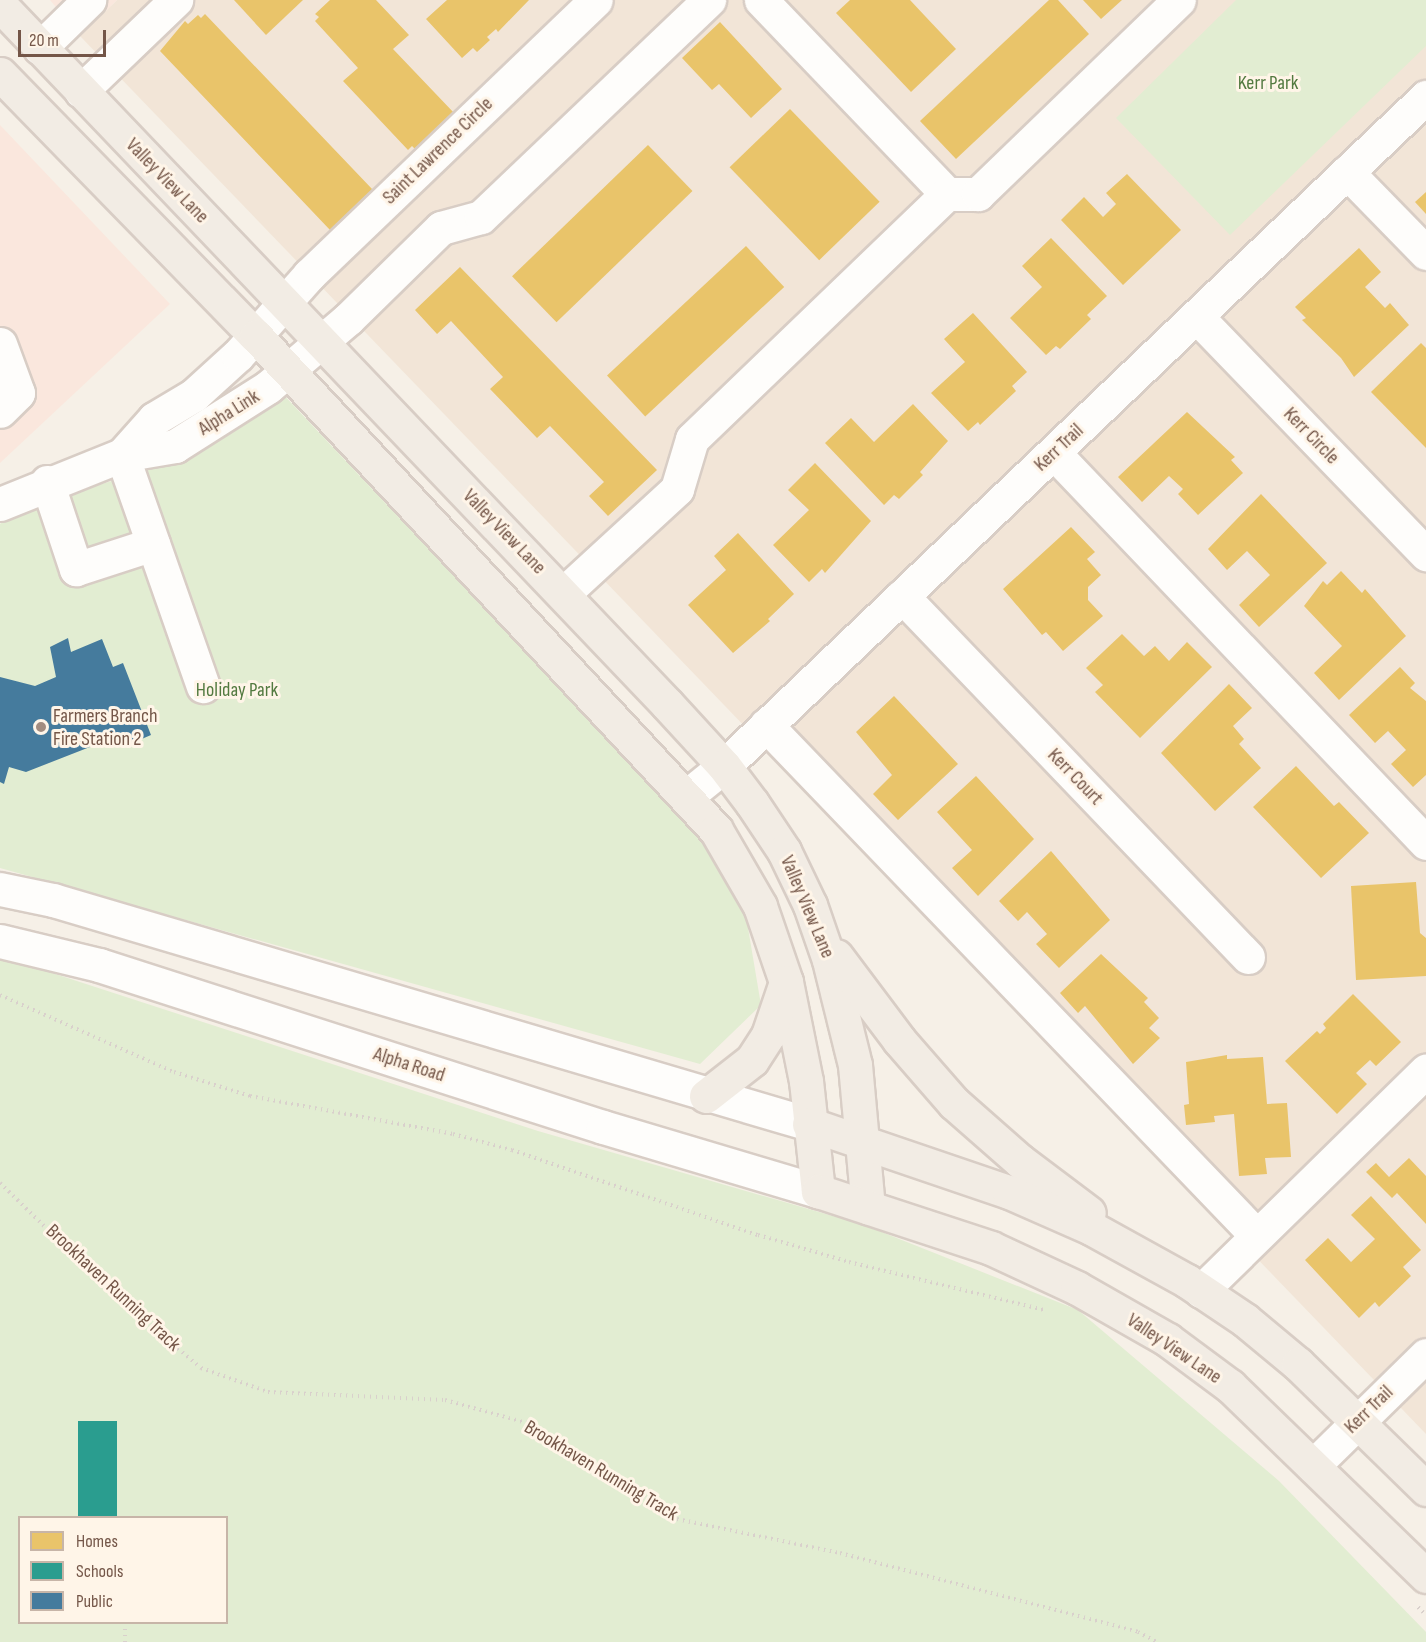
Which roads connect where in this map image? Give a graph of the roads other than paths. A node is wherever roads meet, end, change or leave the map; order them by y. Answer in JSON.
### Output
{"nodes":[{"id":1,"x":89,"y":0,"type":"edge"},
{"id":2,"x":176,"y":0,"type":"edge"},
{"id":3,"x":596,"y":0,"type":"edge"},
{"id":4,"x":708,"y":0,"type":"edge"},
{"id":5,"x":761,"y":0,"type":"edge"},
{"id":6,"x":1179,"y":0,"type":"edge"},
{"id":7,"x":0,"y":5,"type":"edge"},
{"id":8,"x":40,"y":48,"type":"junction"},
{"id":9,"x":0,"y":74,"type":"edge"},
{"id":10,"x":81,"y":91,"type":"junction"},
{"id":11,"x":1426,"y":97,"type":"edge"},
{"id":12,"x":1347,"y":172,"type":"junction"},
{"id":13,"x":947,"y":194,"type":"junction"},
{"id":14,"x":1426,"y":253,"type":"edge"},
{"id":15,"x":285,"y":305,"type":"junction"},
{"id":16,"x":1197,"y":317,"type":"junction"},
{"id":17,"x":256,"y":336,"type":"junction"},
{"id":18,"x":321,"y":342,"type":"junction"},
{"id":19,"x":0,"y":345,"type":"edge"},
{"id":20,"x":288,"y":370,"type":"junction"},
{"id":21,"x":0,"y":411,"type":"edge"},
{"id":22,"x":1054,"y":453,"type":"junction"},
{"id":23,"x":122,"y":455,"type":"junction"},
{"id":24,"x":47,"y":482,"type":"junction"},
{"id":25,"x":0,"y":504,"type":"edge"},
{"id":26,"x":153,"y":544,"type":"junction"},
{"id":27,"x":1426,"y":554,"type":"edge"},
{"id":28,"x":563,"y":594,"type":"junction"},
{"id":29,"x":902,"y":596,"type":"junction"},
{"id":30,"x":203,"y":686,"type":"dead end"},
{"id":31,"x":766,"y":725,"type":"junction"},
{"id":32,"x":724,"y":766,"type":"junction"},
{"id":33,"x":687,"y":796,"type":"junction"},
{"id":34,"x":1426,"y":843,"type":"edge"},
{"id":35,"x":0,"y":889,"type":"edge"},
{"id":36,"x":820,"y":931,"type":"junction"},
{"id":37,"x":0,"y":941,"type":"edge"},
{"id":38,"x":1248,"y":957,"type":"dead end"},
{"id":39,"x":786,"y":982,"type":"junction"},
{"id":40,"x":1426,"y":1071,"type":"edge"},
{"id":41,"x":706,"y":1096,"type":"junction"},
{"id":42,"x":809,"y":1124,"type":"junction"},
{"id":43,"x":864,"y":1142,"type":"junction"},
{"id":44,"x":818,"y":1191,"type":"junction"},
{"id":45,"x":868,"y":1207,"type":"junction"},
{"id":46,"x":1256,"y":1235,"type":"junction"},
{"id":47,"x":1130,"y":1251,"type":"junction"},
{"id":48,"x":1201,"y":1291,"type":"junction"},
{"id":49,"x":1426,"y":1355,"type":"edge"},
{"id":50,"x":1358,"y":1419,"type":"junction"},
{"id":51,"x":1313,"y":1466,"type":"junction"},
{"id":52,"x":1426,"y":1489,"type":"edge"},
{"id":53,"x":1426,"y":1576,"type":"edge"}],
"edges":[{"from":1,"to":8,"type":"street"},
{"from":2,"to":10,"type":"street"},
{"from":3,"to":15,"type":"street","name":"Saint Lawrence Circle"},
{"from":4,"to":18,"type":"street","name":"Alpha Link"},
{"from":5,"to":13,"type":"street"},
{"from":6,"to":13,"type":"street"},
{"from":7,"to":8,"type":"main road","name":"Valley View Lane"},
{"from":8,"to":10,"type":"main road","name":"Valley View Lane"},
{"from":9,"to":17,"type":"main road"},
{"from":10,"to":15,"type":"main road","name":"Valley View Lane"},
{"from":11,"to":12,"type":"street","name":"Kerr Trail"},
{"from":12,"to":14,"type":"street"},
{"from":12,"to":16,"type":"street","name":"Kerr Trail"},
{"from":13,"to":28,"type":"street"},
{"from":15,"to":17,"type":"street","name":"Alpha Link"},
{"from":15,"to":18,"type":"main road","name":"Valley View Lane"},
{"from":16,"to":22,"type":"street","name":"Kerr Trail"},
{"from":16,"to":27,"type":"street","name":"Kerr Circle"},
{"from":17,"to":20,"type":"main road"},
{"from":17,"to":23,"type":"street","name":"Alpha Link"},
{"from":18,"to":20,"type":"street","name":"Alpha Link"},
{"from":18,"to":28,"type":"main road","name":"Valley View Lane"},
{"from":19,"to":21,"type":"street"},
{"from":20,"to":23,"type":"street","name":"Alpha Link"},
{"from":20,"to":33,"type":"main road"},
{"from":22,"to":29,"type":"street","name":"Kerr Trail"},
{"from":22,"to":34,"type":"street"},
{"from":23,"to":24,"type":"street","name":"Alpha Link"},
{"from":23,"to":26,"type":"street"},
{"from":24,"to":25,"type":"street","name":"Alpha Link"},
{"from":24,"to":26,"type":"street"},
{"from":26,"to":30,"type":"street"},
{"from":28,"to":32,"type":"main road","name":"Valley View Lane"},
{"from":29,"to":31,"type":"street","name":"Kerr Trail"},
{"from":29,"to":38,"type":"street","name":"Kerr Court"},
{"from":31,"to":32,"type":"street","name":"Kerr Trail"},
{"from":31,"to":46,"type":"street"},
{"from":32,"to":33,"type":"street","name":"Kerr Trail"},
{"from":32,"to":36,"type":"main road","name":"Valley View Lane"},
{"from":33,"to":39,"type":"main road"},
{"from":35,"to":41,"type":"street"},
{"from":36,"to":43,"type":"main road","name":"Valley View Lane"},
{"from":36,"to":47,"type":"main road"},
{"from":37,"to":44,"type":"street","name":"Alpha Road"},
{"from":39,"to":41,"type":"main road"},
{"from":39,"to":42,"type":"main road"},
{"from":40,"to":46,"type":"street"},
{"from":41,"to":42,"type":"street"},
{"from":42,"to":43,"type":"main road"},
{"from":42,"to":44,"type":"main road"},
{"from":43,"to":45,"type":"main road","name":"Valley View Lane"},
{"from":43,"to":47,"type":"main road"},
{"from":44,"to":45,"type":"main road","name":"Valley View Lane"},
{"from":45,"to":51,"type":"main road","name":"Valley View Lane"},
{"from":46,"to":48,"type":"street"},
{"from":47,"to":48,"type":"main road"},
{"from":48,"to":50,"type":"main road"},
{"from":49,"to":50,"type":"street","name":"Kerr Trail"},
{"from":50,"to":51,"type":"street","name":"Kerr Trail"},
{"from":50,"to":52,"type":"main road"},
{"from":51,"to":53,"type":"main road","name":"Valley View Lane"}]}
